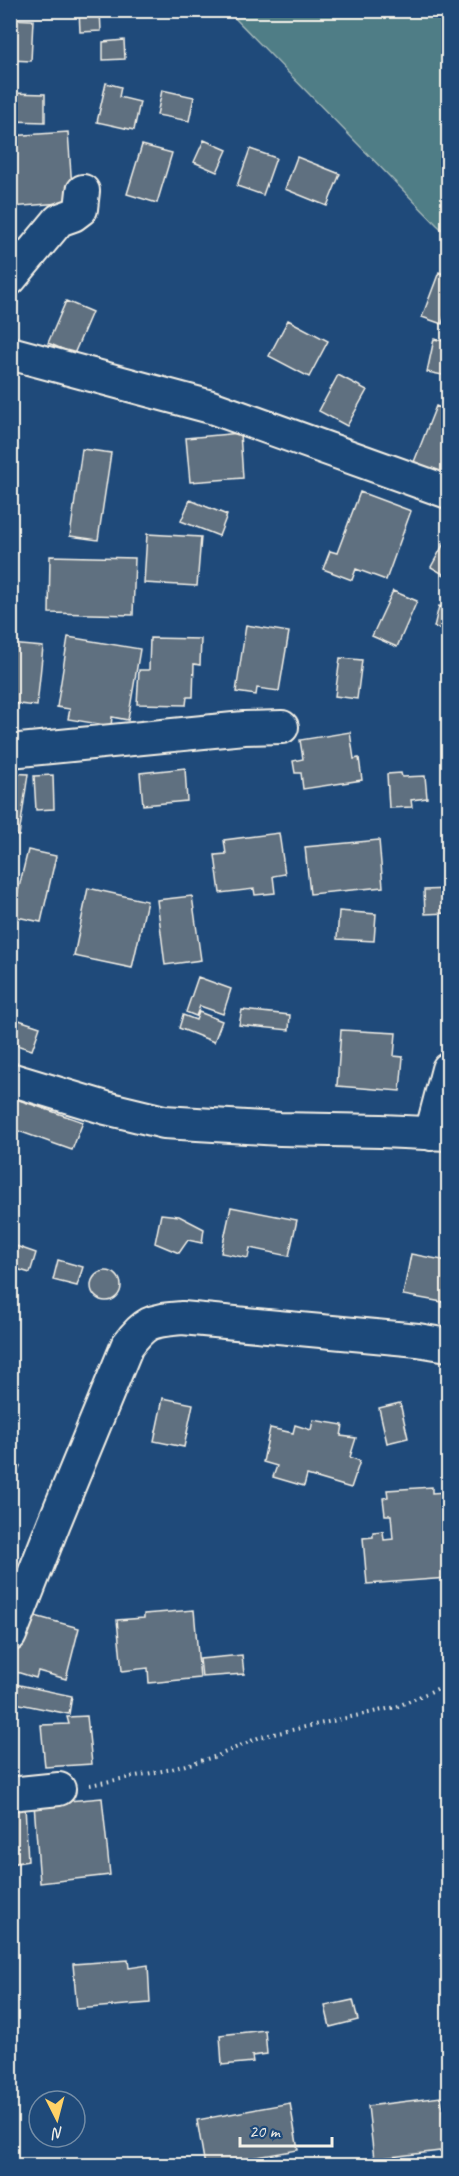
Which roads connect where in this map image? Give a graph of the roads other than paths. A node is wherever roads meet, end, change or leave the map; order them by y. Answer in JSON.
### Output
{"nodes":[{"id":1,"x":82,"y":191,"type":"dead end"},
{"id":2,"x":10,"y":279,"type":"edge"},
{"id":3,"x":10,"y":352,"type":"edge"},
{"id":4,"x":448,"y":492,"type":"edge"},
{"id":5,"x":282,"y":727,"type":"dead end"},
{"id":6,"x":10,"y":751,"type":"edge"},
{"id":7,"x":448,"y":1069,"type":"edge"},
{"id":8,"x":10,"y":1079,"type":"edge"},
{"id":9,"x":440,"y":1134,"type":"edge"},
{"id":10,"x":448,"y":1345,"type":"edge"},
{"id":11,"x":10,"y":1635,"type":"edge"},
{"id":12,"x":59,"y":1789,"type":"road end"},
{"id":13,"x":10,"y":1794,"type":"edge"}],
"edges":[{"from":1,"to":2,"type":"street"},
{"from":3,"to":4,"type":"street"},
{"from":5,"to":6,"type":"street"},
{"from":7,"to":9,"type":"street"},
{"from":8,"to":9,"type":"street"},
{"from":10,"to":11,"type":"street"},
{"from":12,"to":13,"type":"street"}]}
